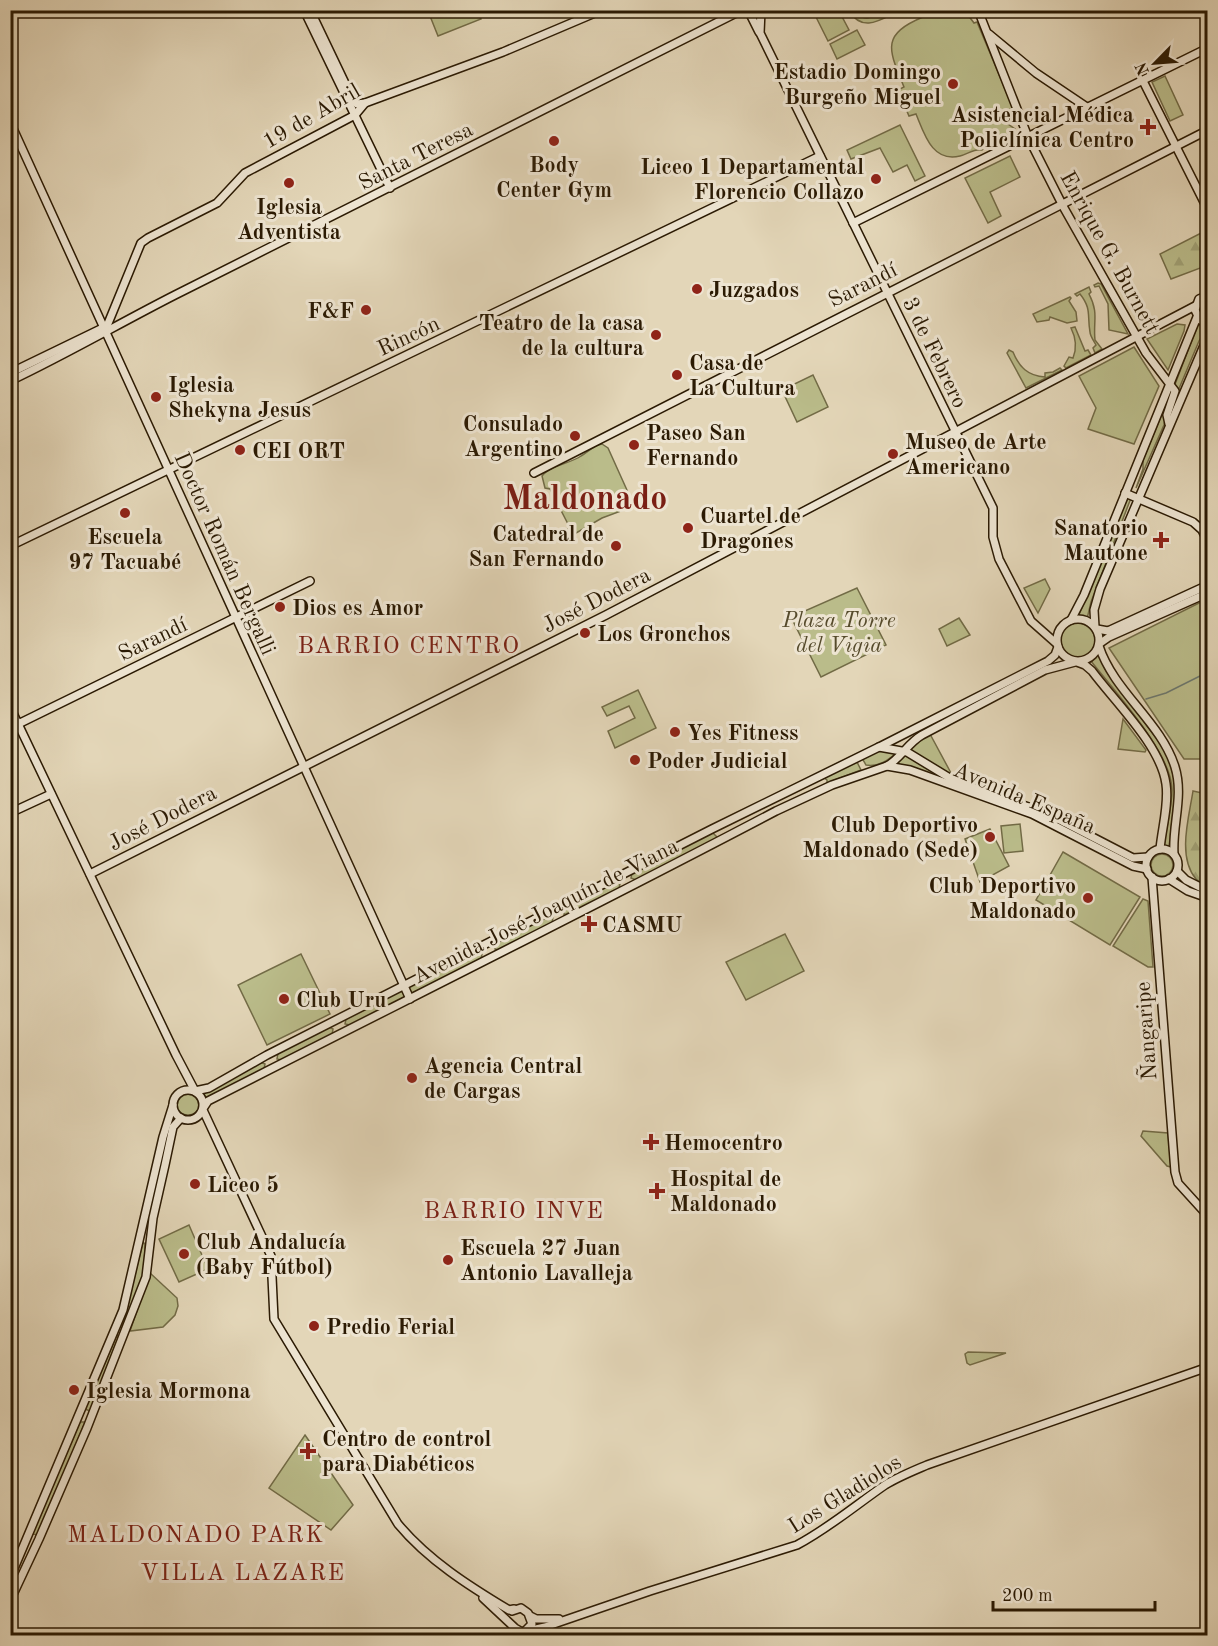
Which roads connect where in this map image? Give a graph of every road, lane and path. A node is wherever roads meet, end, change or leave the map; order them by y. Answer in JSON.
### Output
{"nodes":[{"id":1,"x":304,"y":10,"type":"edge"},
{"id":2,"x":310,"y":10,"type":"edge"},
{"id":3,"x":602,"y":10,"type":"edge"},
{"id":4,"x":742,"y":10,"type":"edge"},
{"id":5,"x":748,"y":10,"type":"edge"},
{"id":6,"x":762,"y":10,"type":"edge"},
{"id":7,"x":976,"y":10,"type":"edge"},
{"id":8,"x":987,"y":32,"type":"junction"},
{"id":9,"x":761,"y":35,"type":"junction"},
{"id":10,"x":1003,"y":45,"type":"junction"},
{"id":11,"x":1208,"y":48,"type":"edge"},
{"id":12,"x":995,"y":51,"type":"junction"},
{"id":13,"x":1143,"y":81,"type":"junction"},
{"id":14,"x":365,"y":104,"type":"junction"},
{"id":15,"x":1088,"y":108,"type":"junction"},
{"id":16,"x":355,"y":115,"type":"junction"},
{"id":17,"x":10,"y":122,"type":"edge"},
{"id":18,"x":1208,"y":130,"type":"edge"},
{"id":19,"x":1028,"y":137,"type":"junction"},
{"id":20,"x":1175,"y":146,"type":"junction"},
{"id":21,"x":820,"y":156,"type":"junction"},
{"id":22,"x":390,"y":188,"type":"junction"},
{"id":23,"x":1062,"y":203,"type":"junction"},
{"id":24,"x":1208,"y":210,"type":"edge"},
{"id":25,"x":853,"y":223,"type":"junction"},
{"id":26,"x":1208,"y":288,"type":"edge"},
{"id":27,"x":886,"y":293,"type":"junction"},
{"id":28,"x":1205,"y":296,"type":"edge"},
{"id":29,"x":1195,"y":306,"type":"junction"},
{"id":30,"x":112,"y":317,"type":"junction"},
{"id":31,"x":1197,"y":317,"type":"junction"},
{"id":32,"x":120,"y":323,"type":"junction"},
{"id":33,"x":1208,"y":323,"type":"edge"},
{"id":34,"x":105,"y":330,"type":"junction"},
{"id":35,"x":1208,"y":336,"type":"edge"},
{"id":36,"x":1137,"y":337,"type":"junction"},
{"id":37,"x":10,"y":373,"type":"edge"},
{"id":38,"x":10,"y":381,"type":"edge"},
{"id":39,"x":1169,"y":385,"type":"junction"},
{"id":40,"x":1169,"y":424,"type":"junction"},
{"id":41,"x":955,"y":432,"type":"junction"},
{"id":42,"x":169,"y":470,"type":"junction"},
{"id":43,"x":534,"y":472,"type":"dead end"},
{"id":44,"x":1126,"y":491,"type":"junction"},
{"id":45,"x":1138,"y":496,"type":"junction"},
{"id":46,"x":1208,"y":542,"type":"edge"},
{"id":47,"x":10,"y":546,"type":"edge"},
{"id":48,"x":310,"y":581,"type":"dead end"},
{"id":49,"x":1208,"y":585,"type":"edge"},
{"id":50,"x":1208,"y":593,"type":"edge"},
{"id":51,"x":1160,"y":611,"type":"junction"},
{"id":52,"x":236,"y":618,"type":"junction"},
{"id":53,"x":1071,"y":620,"type":"junction"},
{"id":54,"x":1096,"y":628,"type":"junction"},
{"id":55,"x":1058,"y":645,"type":"junction"},
{"id":56,"x":1099,"y":645,"type":"junction"},
{"id":57,"x":1076,"y":662,"type":"junction"},
{"id":58,"x":10,"y":707,"type":"edge"},
{"id":59,"x":19,"y":724,"type":"junction"},
{"id":60,"x":10,"y":728,"type":"edge"},
{"id":61,"x":879,"y":747,"type":"junction"},
{"id":62,"x":904,"y":750,"type":"junction"},
{"id":63,"x":887,"y":766,"type":"junction"},
{"id":64,"x":302,"y":767,"type":"junction"},
{"id":65,"x":813,"y":778,"type":"junction"},
{"id":66,"x":823,"y":789,"type":"junction"},
{"id":67,"x":51,"y":794,"type":"junction"},
{"id":68,"x":782,"y":794,"type":"junction"},
{"id":69,"x":808,"y":796,"type":"junction"},
{"id":70,"x":776,"y":811,"type":"junction"},
{"id":71,"x":10,"y":813,"type":"edge"},
{"id":72,"x":1160,"y":849,"type":"junction"},
{"id":73,"x":1174,"y":854,"type":"junction"},
{"id":74,"x":1148,"y":857,"type":"junction"},
{"id":75,"x":1147,"y":869,"type":"junction"},
{"id":76,"x":1177,"y":871,"type":"junction"},
{"id":77,"x":90,"y":874,"type":"junction"},
{"id":78,"x":1152,"y":877,"type":"junction"},
{"id":79,"x":1169,"y":879,"type":"junction"},
{"id":80,"x":1208,"y":891,"type":"edge"},
{"id":81,"x":1208,"y":898,"type":"edge"},
{"id":82,"x":403,"y":987,"type":"junction"},
{"id":83,"x":410,"y":999,"type":"junction"},
{"id":84,"x":176,"y":1055,"type":"junction"},
{"id":85,"x":195,"y":1091,"type":"junction"},
{"id":86,"x":180,"y":1092,"type":"junction"},
{"id":87,"x":173,"y":1105,"type":"junction"},
{"id":88,"x":203,"y":1109,"type":"junction"},
{"id":89,"x":181,"y":1118,"type":"junction"},
{"id":90,"x":195,"y":1119,"type":"junction"},
{"id":91,"x":217,"y":1142,"type":"junction"},
{"id":92,"x":1208,"y":1216,"type":"edge"},
{"id":93,"x":1208,"y":1367,"type":"edge"},
{"id":94,"x":10,"y":1578,"type":"edge"},
{"id":95,"x":475,"y":1590,"type":"junction"},
{"id":96,"x":10,"y":1601,"type":"edge"},
{"id":97,"x":512,"y":1610,"type":"junction"},
{"id":98,"x":499,"y":1612,"type":"junction"},
{"id":99,"x":530,"y":1616,"type":"junction"},
{"id":100,"x":564,"y":1619,"type":"junction"},
{"id":101,"x":511,"y":1623,"type":"junction"},
{"id":102,"x":522,"y":1632,"type":"junction"}],
"edges":[{"from":1,"to":16,"type":"street"},
{"from":2,"to":14,"type":"street"},
{"from":3,"to":14,"type":"street","name":"19 de Abril"},
{"from":4,"to":22,"type":"street","name":"Santa Teresa"},
{"from":5,"to":9,"type":"street"},
{"from":6,"to":9,"type":"street","name":"3 de Febrero"},
{"from":7,"to":8,"type":"street","name":"Enrique G. Burnett"},
{"from":8,"to":10,"type":"street"},
{"from":8,"to":12,"type":"street","name":"Enrique G. Burnett"},
{"from":9,"to":21,"type":"street","name":"3 de Febrero"},
{"from":10,"to":12,"type":"street"},
{"from":10,"to":15,"type":"street"},
{"from":11,"to":13,"type":"street"},
{"from":12,"to":19,"type":"street","name":"Enrique G. Burnett"},
{"from":13,"to":15,"type":"street"},
{"from":13,"to":20,"type":"street"},
{"from":14,"to":16,"type":"street","name":"19 de Abril"},
{"from":15,"to":19,"type":"street"},
{"from":16,"to":22,"type":"street"},
{"from":16,"to":30,"type":"street","name":"19 de Abril"},
{"from":17,"to":34,"type":"street","name":"Doctor Román Bergalli"},
{"from":18,"to":20,"type":"street","name":"Sarandí"},
{"from":19,"to":23,"type":"street","name":"Enrique G. Burnett"},
{"from":19,"to":25,"type":"street"},
{"from":20,"to":23,"type":"street","name":"Sarandí"},
{"from":20,"to":24,"type":"street"},
{"from":21,"to":25,"type":"street","name":"3 de Febrero"},
{"from":21,"to":42,"type":"street","name":"Rincón"},
{"from":22,"to":32,"type":"street","name":"Santa Teresa"},
{"from":23,"to":27,"type":"street","name":"Sarandí"},
{"from":23,"to":36,"type":"street","name":"Enrique G. Burnett"},
{"from":25,"to":27,"type":"street","name":"3 de Febrero"},
{"from":26,"to":28,"type":"street"},
{"from":27,"to":41,"type":"street","name":"3 de Febrero"},
{"from":27,"to":43,"type":"street","name":"Sarandí"},
{"from":28,"to":29,"type":"street"},
{"from":29,"to":31,"type":"street"},
{"from":29,"to":36,"type":"street","name":"José Dodera"},
{"from":30,"to":32,"type":"street"},
{"from":30,"to":34,"type":"street","name":"19 de Abril"},
{"from":31,"to":33,"type":"street"},
{"from":31,"to":39,"type":"street"},
{"from":32,"to":34,"type":"street","name":"Santa Teresa"},
{"from":34,"to":37,"type":"street"},
{"from":34,"to":38,"type":"street"},
{"from":34,"to":42,"type":"street","name":"Doctor Román Bergalli"},
{"from":35,"to":40,"type":"street"},
{"from":36,"to":39,"type":"street","name":"Enrique G. Burnett"},
{"from":36,"to":41,"type":"street","name":"José Dodera"},
{"from":39,"to":40,"type":"street"},
{"from":39,"to":44,"type":"street"},
{"from":40,"to":45,"type":"street"},
{"from":41,"to":55,"type":"street","name":"3 de Febrero"},
{"from":41,"to":64,"type":"street","name":"José Dodera"},
{"from":42,"to":47,"type":"street","name":"Rincón"},
{"from":42,"to":52,"type":"street","name":"Doctor Román Bergalli"},
{"from":44,"to":45,"type":"street"},
{"from":44,"to":53,"type":"street"},
{"from":45,"to":46,"type":"street"},
{"from":45,"to":54,"type":"street"},
{"from":48,"to":52,"type":"street","name":"Sarandí"},
{"from":49,"to":51,"type":"street"},
{"from":50,"to":51,"type":"street"},
{"from":51,"to":54,"type":"street"},
{"from":51,"to":56,"type":"street"},
{"from":52,"to":59,"type":"street","name":"Sarandí"},
{"from":52,"to":64,"type":"street","name":"Doctor Román Bergalli"},
{"from":53,"to":54,"type":"street"},
{"from":53,"to":55,"type":"street"},
{"from":54,"to":56,"type":"street"},
{"from":55,"to":57,"type":"street"},
{"from":55,"to":61,"type":"street","name":"Avenida José Joaquín de Viana"},
{"from":56,"to":57,"type":"street"},
{"from":56,"to":73,"type":"street"},
{"from":57,"to":62,"type":"street","name":"Avenida José Joaquín de Viana"},
{"from":57,"to":72,"type":"street"},
{"from":58,"to":59,"type":"street"},
{"from":59,"to":60,"type":"street","name":"Sarandí"},
{"from":59,"to":67,"type":"street"},
{"from":61,"to":62,"type":"street"},
{"from":61,"to":65,"type":"street","name":"Avenida José Joaquín de Viana"},
{"from":62,"to":63,"type":"street","name":"Avenida José Joaquín de Viana"},
{"from":62,"to":74,"type":"street","name":"Avenida España"},
{"from":63,"to":66,"type":"street","name":"Avenida José Joaquín de Viana"},
{"from":63,"to":75,"type":"street","name":"Avenida España"},
{"from":64,"to":77,"type":"street","name":"José Dodera"},
{"from":64,"to":82,"type":"street","name":"Doctor Román Bergalli"},
{"from":65,"to":66,"type":"street"},
{"from":65,"to":68,"type":"street","name":"Avenida José Joaquín de Viana"},
{"from":65,"to":69,"type":"street"},
{"from":66,"to":69,"type":"street","name":"Avenida José Joaquín de Viana"},
{"from":67,"to":71,"type":"street"},
{"from":67,"to":77,"type":"street"},
{"from":68,"to":70,"type":"street"},
{"from":68,"to":82,"type":"street","name":"Avenida José Joaquín de Viana"},
{"from":69,"to":70,"type":"street","name":"Avenida José Joaquín de Viana"},
{"from":70,"to":83,"type":"street","name":"Avenida José Joaquín de Viana"},
{"from":72,"to":73,"type":"street"},
{"from":72,"to":74,"type":"street"},
{"from":73,"to":76,"type":"street"},
{"from":74,"to":75,"type":"street"},
{"from":75,"to":78,"type":"street"},
{"from":76,"to":79,"type":"street"},
{"from":76,"to":80,"type":"street"},
{"from":77,"to":84,"type":"street"},
{"from":78,"to":79,"type":"street"},
{"from":78,"to":92,"type":"street","name":"Ñangaripe"},
{"from":79,"to":81,"type":"street"},
{"from":82,"to":83,"type":"street","name":"Doctor Román Bergalli"},
{"from":82,"to":85,"type":"street","name":"Avenida José Joaquín de Viana"},
{"from":83,"to":88,"type":"street","name":"Avenida José Joaquín de Viana"},
{"from":84,"to":85,"type":"street"},
{"from":84,"to":86,"type":"street"},
{"from":85,"to":86,"type":"street"},
{"from":85,"to":88,"type":"street"},
{"from":86,"to":87,"type":"street"},
{"from":87,"to":89,"type":"street"},
{"from":87,"to":94,"type":"street"},
{"from":88,"to":90,"type":"street"},
{"from":88,"to":91,"type":"street"},
{"from":89,"to":90,"type":"street"},
{"from":89,"to":96,"type":"street"},
{"from":90,"to":91,"type":"street"},
{"from":91,"to":95,"type":"street"},
{"from":93,"to":100,"type":"street","name":"Los Gladiolos"},
{"from":95,"to":97,"type":"street"},
{"from":95,"to":98,"type":"street"},
{"from":97,"to":98,"type":"street"},
{"from":97,"to":99,"type":"street"},
{"from":97,"to":101,"type":"street"},
{"from":98,"to":101,"type":"street"},
{"from":99,"to":100,"type":"street","name":"Los Gladiolos"},
{"from":99,"to":102,"type":"street"},
{"from":100,"to":102,"type":"street","name":"Los Gladiolos"},
{"from":101,"to":102,"type":"street"}]}
